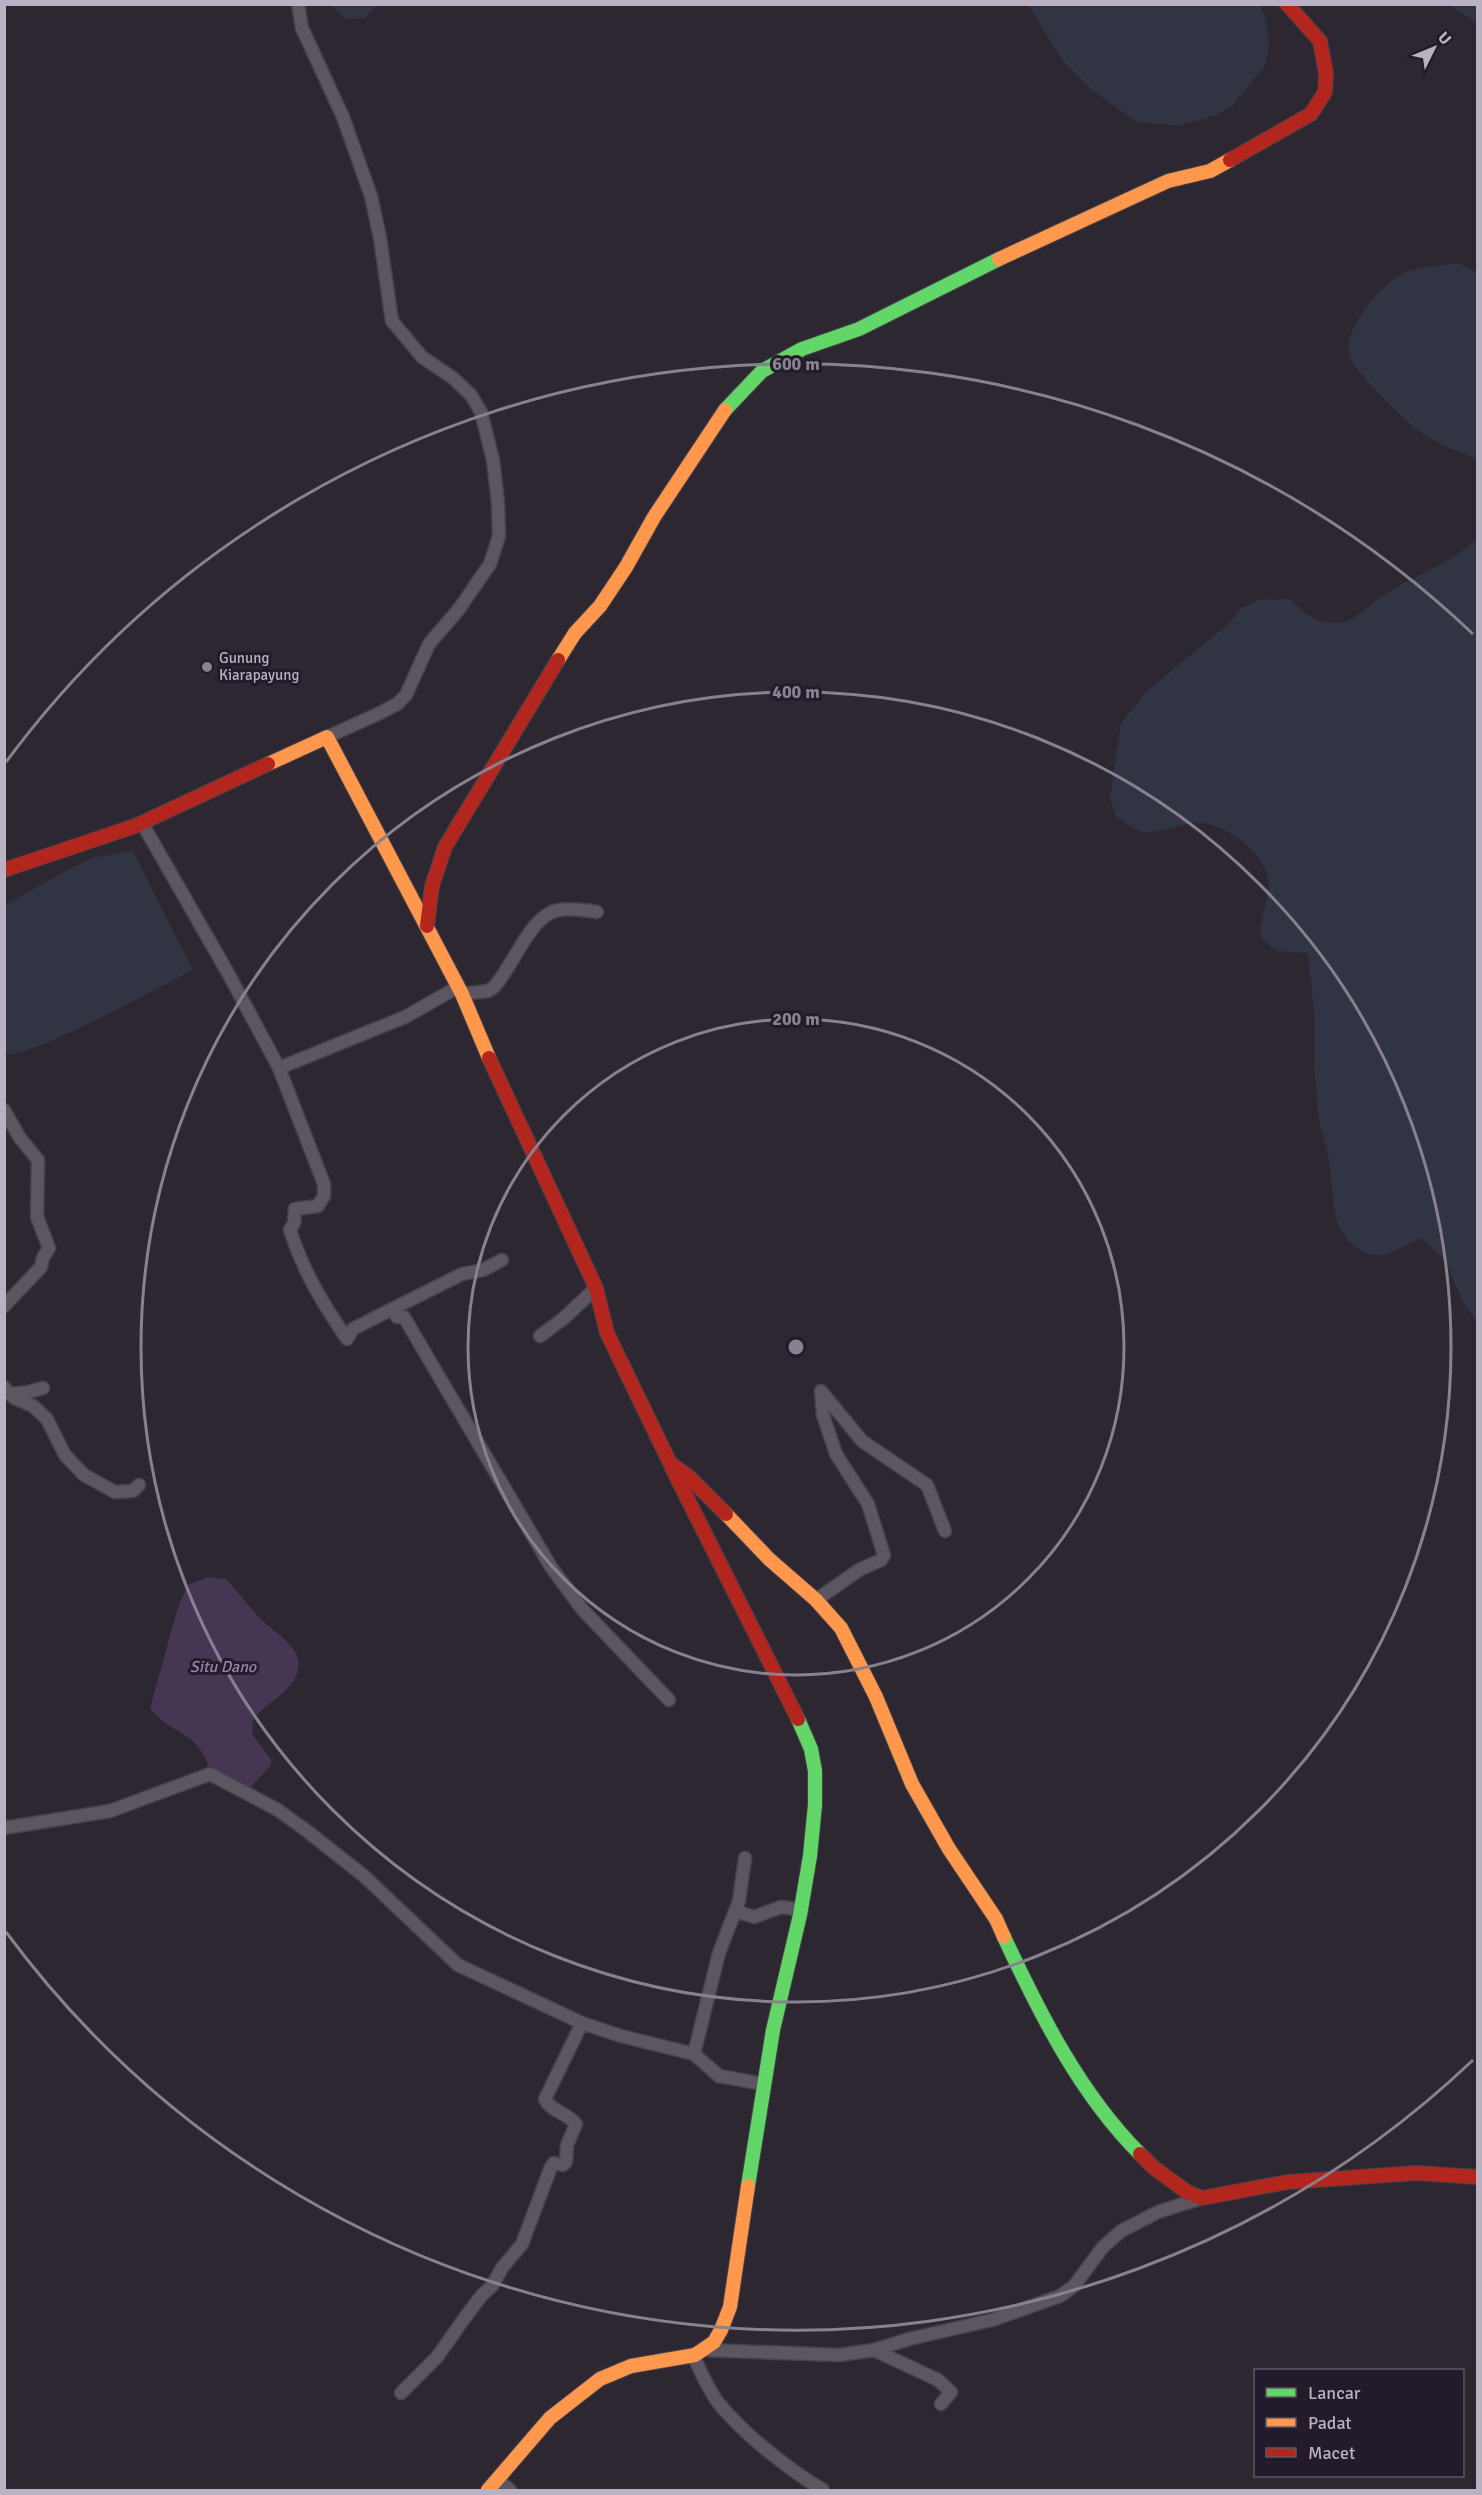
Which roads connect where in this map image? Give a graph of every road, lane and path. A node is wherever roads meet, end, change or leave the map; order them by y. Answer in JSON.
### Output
{"nodes":[{"id":1,"x":298,"y":4,"type":"edge"},
{"id":2,"x":1287,"y":4,"type":"edge"},
{"id":3,"x":327,"y":737,"type":"junction"},
{"id":4,"x":142,"y":823,"type":"junction"},
{"id":5,"x":4,"y":870,"type":"edge"},
{"id":6,"x":597,"y":912,"type":"dead end"},
{"id":7,"x":427,"y":928,"type":"junction"},
{"id":8,"x":460,"y":990,"type":"junction"},
{"id":9,"x":279,"y":1068,"type":"junction"},
{"id":10,"x":4,"y":1110,"type":"edge"},
{"id":11,"x":502,"y":1260,"type":"dead end"},
{"id":12,"x":596,"y":1288,"type":"junction"},
{"id":13,"x":4,"y":1306,"type":"edge"},
{"id":14,"x":394,"y":1308,"type":"junction"},
{"id":15,"x":540,"y":1336,"type":"dead end"},
{"id":16,"x":44,"y":1388,"type":"dead end"},
{"id":17,"x":7,"y":1390,"type":"edge"},
{"id":18,"x":670,"y":1463,"type":"junction"},
{"id":19,"x":139,"y":1485,"type":"dead end"},
{"id":20,"x":945,"y":1531,"type":"dead end"},
{"id":21,"x":816,"y":1600,"type":"junction"},
{"id":22,"x":669,"y":1700,"type":"dead end"},
{"id":23,"x":4,"y":1828,"type":"edge"},
{"id":24,"x":745,"y":1858,"type":"dead end"},
{"id":25,"x":801,"y":1910,"type":"junction"},
{"id":26,"x":736,"y":1911,"type":"junction"},
{"id":27,"x":582,"y":2023,"type":"junction"},
{"id":28,"x":694,"y":2054,"type":"junction"},
{"id":29,"x":764,"y":2084,"type":"junction"},
{"id":30,"x":1478,"y":2177,"type":"edge"},
{"id":31,"x":1202,"y":2198,"type":"junction"},
{"id":32,"x":874,"y":2350,"type":"junction"},
{"id":33,"x":699,"y":2353,"type":"junction"},
{"id":34,"x":401,"y":2393,"type":"dead end"},
{"id":35,"x":941,"y":2404,"type":"dead end"},
{"id":36,"x":497,"y":2479,"type":"junction"},
{"id":37,"x":488,"y":2490,"type":"edge"},
{"id":38,"x":510,"y":2490,"type":"edge"},
{"id":39,"x":824,"y":2490,"type":"edge"}],
"edges":[{"from":1,"to":3,"type":"street"},
{"from":2,"to":7,"type":"street"},
{"from":3,"to":4,"type":"street"},
{"from":3,"to":7,"type":"street"},
{"from":4,"to":5,"type":"street"},
{"from":4,"to":9,"type":"street"},
{"from":6,"to":8,"type":"street"},
{"from":7,"to":8,"type":"street"},
{"from":8,"to":9,"type":"street"},
{"from":8,"to":12,"type":"street"},
{"from":9,"to":14,"type":"street"},
{"from":10,"to":13,"type":"street"},
{"from":11,"to":14,"type":"street"},
{"from":12,"to":15,"type":"street"},
{"from":12,"to":18,"type":"street"},
{"from":14,"to":22,"type":"street"},
{"from":16,"to":17,"type":"street"},
{"from":17,"to":19,"type":"street"},
{"from":18,"to":21,"type":"street"},
{"from":18,"to":25,"type":"street"},
{"from":20,"to":21,"type":"street"},
{"from":21,"to":31,"type":"street"},
{"from":23,"to":27,"type":"street"},
{"from":24,"to":26,"type":"street"},
{"from":25,"to":26,"type":"street"},
{"from":25,"to":29,"type":"street"},
{"from":26,"to":28,"type":"street"},
{"from":27,"to":28,"type":"street"},
{"from":27,"to":34,"type":"street"},
{"from":28,"to":29,"type":"street"},
{"from":29,"to":33,"type":"street"},
{"from":30,"to":31,"type":"street"},
{"from":31,"to":32,"type":"street"},
{"from":32,"to":33,"type":"street"},
{"from":32,"to":35,"type":"street"},
{"from":33,"to":36,"type":"street"},
{"from":33,"to":39,"type":"street"},
{"from":36,"to":37,"type":"street"},
{"from":36,"to":38,"type":"street"}]}
